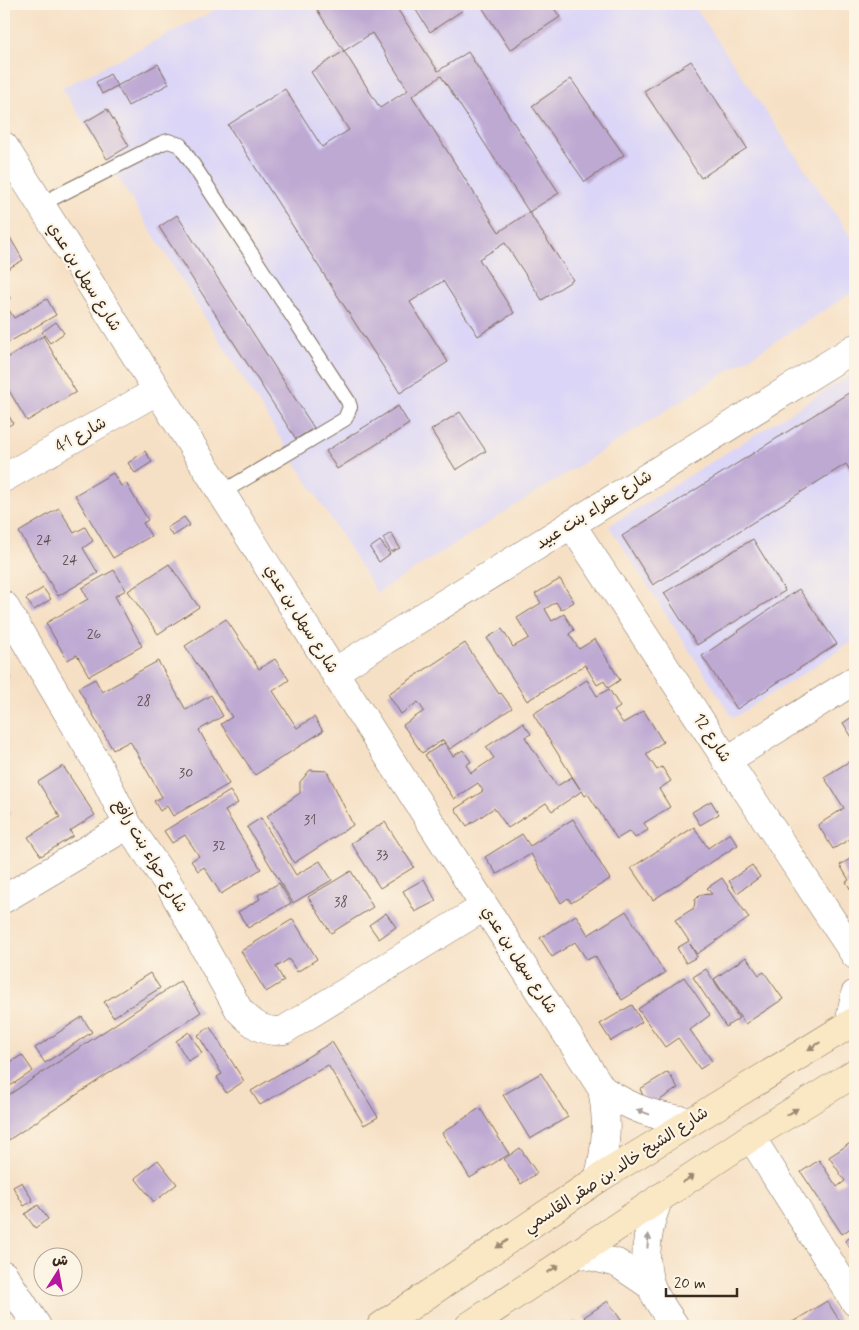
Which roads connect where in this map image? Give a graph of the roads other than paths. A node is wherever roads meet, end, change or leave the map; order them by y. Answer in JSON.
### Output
{"nodes":[{"id":1,"x":4,"y":146,"type":"edge"},
{"id":2,"x":39,"y":205,"type":"junction"},
{"id":3,"x":855,"y":348,"type":"edge"},
{"id":4,"x":157,"y":391,"type":"junction"},
{"id":5,"x":4,"y":478,"type":"edge"},
{"id":6,"x":221,"y":493,"type":"junction"},
{"id":7,"x":571,"y":524,"type":"junction"},
{"id":8,"x":4,"y":605,"type":"edge"},
{"id":9,"x":334,"y":672,"type":"junction"},
{"id":10,"x":855,"y":680,"type":"edge"},
{"id":11,"x":726,"y":761,"type":"junction"},
{"id":12,"x":128,"y":825,"type":"junction"},
{"id":13,"x":4,"y":899,"type":"edge"},
{"id":14,"x":484,"y":907,"type":"junction"},
{"id":15,"x":854,"y":960,"type":"edge"},
{"id":16,"x":855,"y":994,"type":"edge"},
{"id":17,"x":852,"y":1023,"type":"edge"},
{"id":18,"x":855,"y":1073,"type":"edge"},
{"id":19,"x":602,"y":1089,"type":"junction"},
{"id":20,"x":689,"y":1121,"type":"junction"},
{"id":21,"x":751,"y":1137,"type":"junction"},
{"id":22,"x":598,"y":1178,"type":"junction"},
{"id":23,"x":659,"y":1198,"type":"junction"},
{"id":24,"x":577,"y":1253,"type":"junction"},
{"id":25,"x":4,"y":1275,"type":"edge"},
{"id":26,"x":651,"y":1286,"type":"junction"},
{"id":27,"x":855,"y":1302,"type":"edge"},
{"id":28,"x":37,"y":1326,"type":"edge"},
{"id":29,"x":381,"y":1326,"type":"edge"},
{"id":30,"x":469,"y":1326,"type":"edge"},
{"id":31,"x":675,"y":1326,"type":"edge"}],
"edges":[{"from":1,"to":2,"type":"street","name":"شارع سهل بن عدي"},
{"from":2,"to":4,"type":"street","name":"شارع سهل بن عدي"},
{"from":2,"to":6,"type":"lane"},
{"from":3,"to":7,"type":"street","name":"شارع عفراء بنت عبيد"},
{"from":4,"to":5,"type":"street","name":"شارع 41"},
{"from":4,"to":6,"type":"street","name":"شارع سهل بن عدي"},
{"from":6,"to":9,"type":"street","name":"شارع سهل بن عدي"},
{"from":7,"to":9,"type":"street","name":"شارع عفراء بنت عبيد"},
{"from":7,"to":11,"type":"street","name":"شارع 12"},
{"from":8,"to":12,"type":"street","name":"شارع حواء بنت رافع"},
{"from":9,"to":14,"type":"street","name":"شارع سهل بن عدي"},
{"from":10,"to":11,"type":"street"},
{"from":11,"to":15,"type":"street","name":"شارع 12"},
{"from":12,"to":13,"type":"street"},
{"from":12,"to":14,"type":"street","name":"شارع حواء بنت رافع"},
{"from":14,"to":19,"type":"street","name":"شارع سهل بن عدي"},
{"from":16,"to":17,"type":"street"},
{"from":17,"to":20,"type":"main road","name":"شارع الشيخ خالد بن صقر القاسمي","one_way":true},
{"from":21,"to":18,"type":"main road","one_way":true},
{"from":20,"to":19,"type":"street","name":"شارع سهل بن عدي","one_way":true},
{"from":19,"to":22,"type":"street","name":"شارع سهل بن عدي"},
{"from":20,"to":22,"type":"main road","name":"شارع الشيخ خالد بن صقر القاسمي"},
{"from":23,"to":21,"type":"main road","one_way":true},
{"from":21,"to":27,"type":"street"},
{"from":22,"to":29,"type":"main road","name":"شارع الشيخ خالد بن صقر القاسمي","one_way":true},
{"from":23,"to":24,"type":"main road"},
{"from":26,"to":23,"type":"street","one_way":true},
{"from":24,"to":26,"type":"street"},
{"from":30,"to":24,"type":"main road","one_way":true},
{"from":25,"to":28,"type":"street"},
{"from":26,"to":31,"type":"street"}]}
